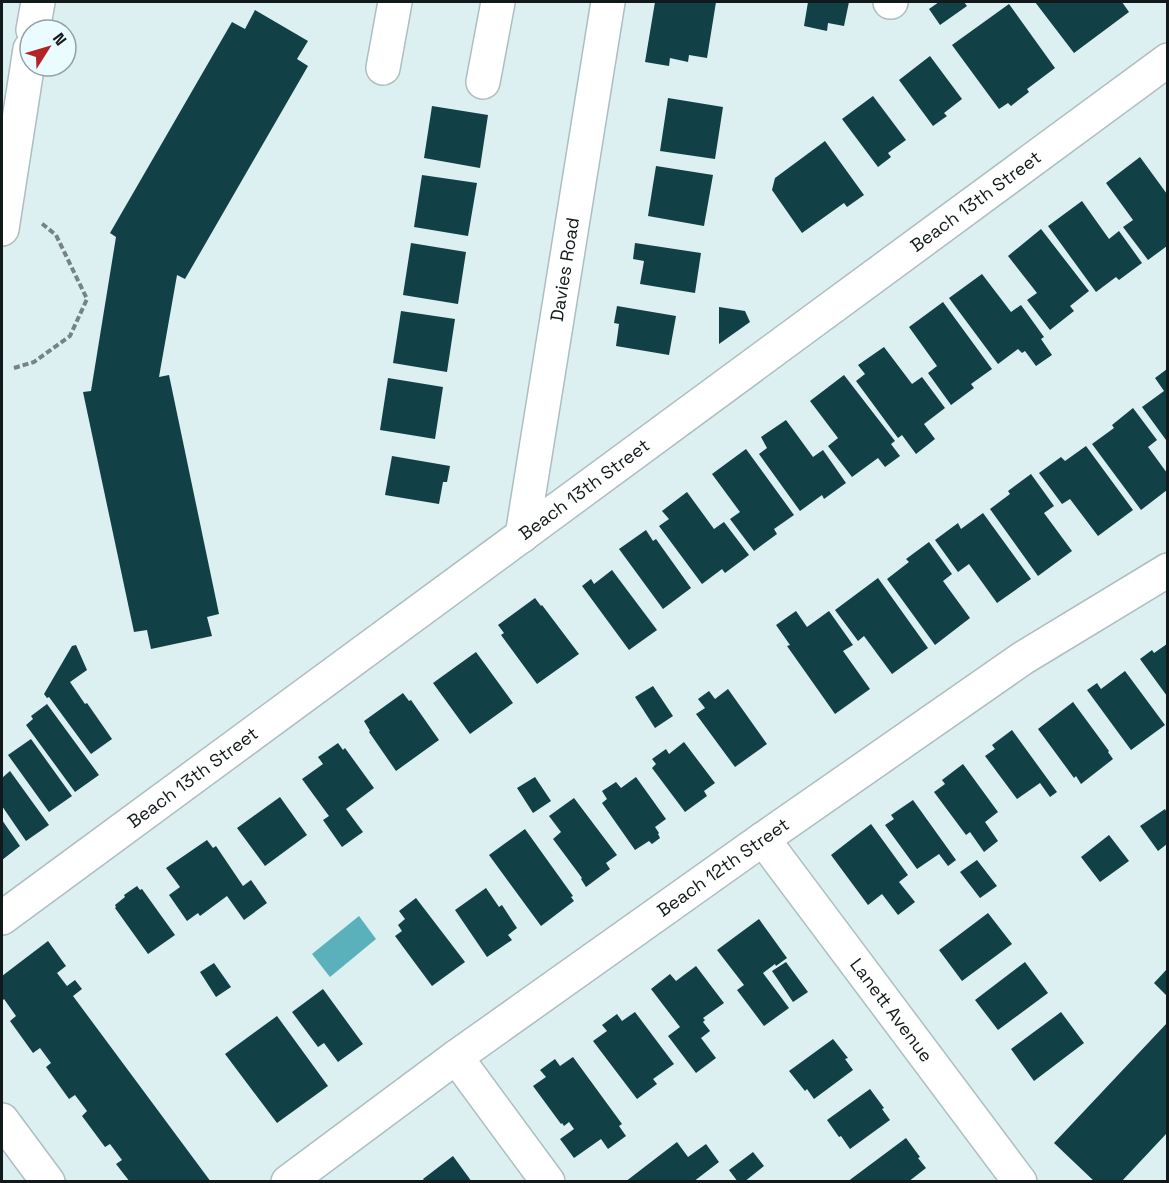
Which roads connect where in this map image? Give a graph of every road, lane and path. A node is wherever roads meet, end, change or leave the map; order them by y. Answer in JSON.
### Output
{"nodes":[{"id":1,"x":38,"y":2,"type":"edge"},
{"id":2,"x":395,"y":2,"type":"edge"},
{"id":3,"x":498,"y":2,"type":"edge"},
{"id":4,"x":608,"y":2,"type":"edge"},
{"id":5,"x":35,"y":18,"type":"edge"},
{"id":6,"x":1167,"y":60,"type":"edge"},
{"id":7,"x":383,"y":68,"type":"dead end"},
{"id":8,"x":25,"y":78,"type":"edge"},
{"id":9,"x":483,"y":82,"type":"dead end"},
{"id":10,"x":40,"y":222,"type":"dead end"},
{"id":11,"x":2,"y":229,"type":"edge"},
{"id":12,"x":14,"y":368,"type":"dead end"},
{"id":13,"x":522,"y":536,"type":"junction"},
{"id":14,"x":1167,"y":570,"type":"edge"},
{"id":15,"x":763,"y":839,"type":"junction"},
{"id":16,"x":2,"y":918,"type":"edge"},
{"id":17,"x":456,"y":1057,"type":"junction"},
{"id":18,"x":2,"y":1120,"type":"edge"},
{"id":19,"x":48,"y":1182,"type":"edge"},
{"id":20,"x":288,"y":1182,"type":"edge"},
{"id":21,"x":548,"y":1182,"type":"edge"},
{"id":22,"x":1020,"y":1182,"type":"edge"}],
"edges":[{"from":1,"to":5,"type":"street"},
{"from":2,"to":7,"type":"street"},
{"from":3,"to":9,"type":"street"},
{"from":4,"to":13,"type":"street","name":"Davies Road"},
{"from":6,"to":13,"type":"street","name":"Beach 13th Street"},
{"from":8,"to":11,"type":"street"},
{"from":10,"to":12,"type":"path"},
{"from":13,"to":16,"type":"street","name":"Beach 13th Street"},
{"from":14,"to":15,"type":"street","name":"Beach 12th Street"},
{"from":15,"to":17,"type":"street","name":"Beach 12th Street"},
{"from":15,"to":22,"type":"street","name":"Lanett Avenue"},
{"from":17,"to":20,"type":"street","name":"Beach 12th Street"},
{"from":17,"to":21,"type":"street"},
{"from":18,"to":19,"type":"street"}]}
